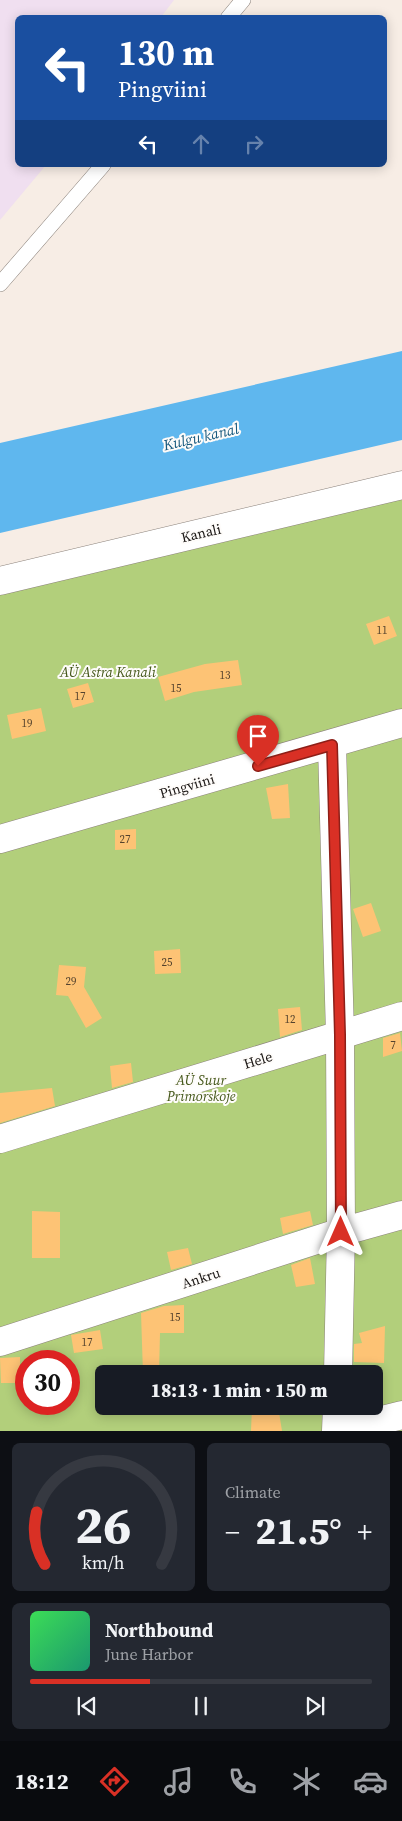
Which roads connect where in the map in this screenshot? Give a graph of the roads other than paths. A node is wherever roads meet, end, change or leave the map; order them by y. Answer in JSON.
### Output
{"nodes":[{"id":1,"x":243,"y":0,"type":"edge"},
{"id":2,"x":230,"y":15,"type":"edge"},
{"id":3,"x":100,"y":167,"type":"edge"},
{"id":4,"x":0,"y":284,"type":"edge"},
{"id":5,"x":402,"y":485,"type":"edge"},
{"id":6,"x":0,"y":581,"type":"edge"},
{"id":7,"x":402,"y":723,"type":"edge"},
{"id":8,"x":332,"y":745,"type":"junction"},
{"id":9,"x":0,"y":840,"type":"edge"},
{"id":10,"x":402,"y":1016,"type":"edge"},
{"id":11,"x":340,"y":1035,"type":"junction"},
{"id":12,"x":0,"y":1139,"type":"edge"},
{"id":13,"x":402,"y":1215,"type":"edge"},
{"id":14,"x":341,"y":1232,"type":"junction"},
{"id":15,"x":0,"y":1342,"type":"edge"},
{"id":16,"x":338,"y":1365,"type":"edge"},
{"id":17,"x":337,"y":1415,"type":"edge"},
{"id":18,"x":402,"y":1415,"type":"edge"},
{"id":19,"x":337,"y":1431,"type":"edge"}],
"edges":[{"from":1,"to":2,"type":"lane"},
{"from":3,"to":4,"type":"lane"},
{"from":5,"to":6,"type":"street","name":"Kanali"},
{"from":7,"to":8,"type":"street","name":"Pingviini"},
{"from":8,"to":9,"type":"street","name":"Pingviini"},
{"from":8,"to":11,"type":"street"},
{"from":10,"to":11,"type":"street","name":"Hele"},
{"from":11,"to":12,"type":"street","name":"Hele"},
{"from":11,"to":14,"type":"street"},
{"from":13,"to":14,"type":"street","name":"Ankru"},
{"from":14,"to":15,"type":"street","name":"Ankru"},
{"from":14,"to":16,"type":"street"},
{"from":17,"to":19,"type":"street"},
{"from":18,"to":19,"type":"street"}]}
